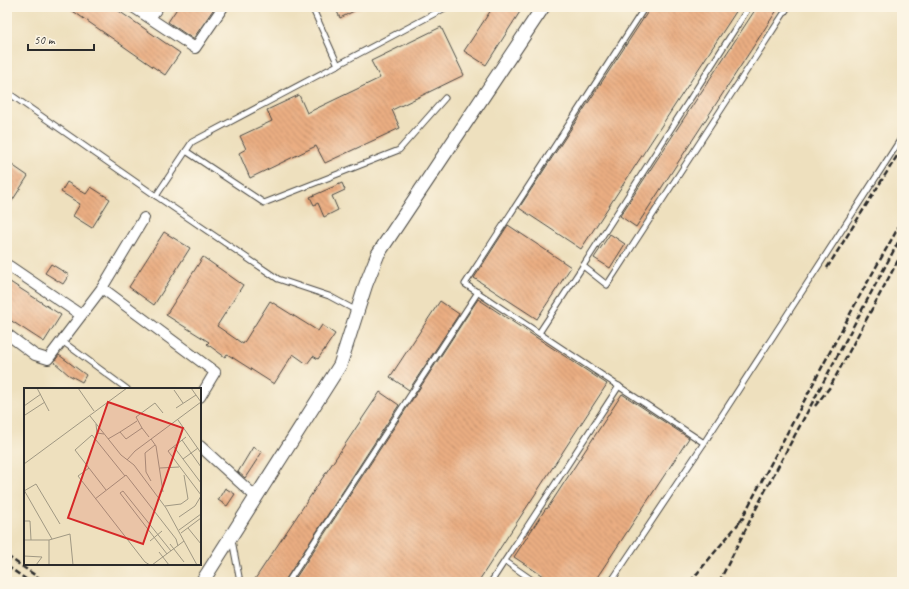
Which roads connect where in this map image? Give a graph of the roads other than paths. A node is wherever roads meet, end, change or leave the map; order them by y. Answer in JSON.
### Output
{"nodes":[{"id":1,"x":133,"y":7,"type":"edge"},
{"id":2,"x":158,"y":7,"type":"edge"},
{"id":3,"x":223,"y":7,"type":"edge"},
{"id":4,"x":312,"y":7,"type":"edge"},
{"id":5,"x":447,"y":7,"type":"edge"},
{"id":6,"x":543,"y":7,"type":"edge"},
{"id":7,"x":645,"y":7,"type":"edge"},
{"id":8,"x":749,"y":7,"type":"edge"},
{"id":9,"x":788,"y":7,"type":"edge"},
{"id":10,"x":150,"y":18,"type":"junction"},
{"id":11,"x":338,"y":65,"type":"junction"},
{"id":12,"x":7,"y":92,"type":"edge"},
{"id":13,"x":445,"y":98,"type":"dead end"},
{"id":14,"x":902,"y":137,"type":"edge"},
{"id":15,"x":186,"y":151,"type":"junction"},
{"id":16,"x":156,"y":196,"type":"junction"},
{"id":17,"x":144,"y":218,"type":"dead end"},
{"id":18,"x":10,"y":266,"type":"dead end"},
{"id":19,"x":582,"y":266,"type":"junction"},
{"id":20,"x":102,"y":288,"type":"junction"},
{"id":21,"x":478,"y":292,"type":"junction"},
{"id":22,"x":358,"y":311,"type":"junction"},
{"id":23,"x":81,"y":315,"type":"junction"},
{"id":24,"x":539,"y":333,"type":"junction"},
{"id":25,"x":7,"y":334,"type":"edge"},
{"id":26,"x":62,"y":341,"type":"junction"},
{"id":27,"x":619,"y":386,"type":"junction"},
{"id":28,"x":126,"y":388,"type":"edge"},
{"id":29,"x":201,"y":395,"type":"edge"},
{"id":30,"x":704,"y":443,"type":"junction"},
{"id":31,"x":201,"y":447,"type":"edge"},
{"id":32,"x":256,"y":497,"type":"junction"},
{"id":33,"x":231,"y":536,"type":"junction"},
{"id":34,"x":505,"y":561,"type":"junction"},
{"id":35,"x":202,"y":582,"type":"edge"},
{"id":36,"x":240,"y":582,"type":"edge"},
{"id":37,"x":288,"y":582,"type":"edge"},
{"id":38,"x":492,"y":582,"type":"edge"},
{"id":39,"x":535,"y":582,"type":"edge"},
{"id":40,"x":611,"y":582,"type":"edge"}],
"edges":[{"from":1,"to":10,"type":"street"},
{"from":2,"to":10,"type":"street"},
{"from":3,"to":10,"type":"street"},
{"from":4,"to":11,"type":"lane"},
{"from":5,"to":11,"type":"lane"},
{"from":6,"to":22,"type":"street"},
{"from":7,"to":21,"type":"lane"},
{"from":8,"to":19,"type":"lane"},
{"from":9,"to":19,"type":"lane"},
{"from":11,"to":15,"type":"lane"},
{"from":12,"to":16,"type":"lane"},
{"from":13,"to":15,"type":"lane"},
{"from":14,"to":30,"type":"lane"},
{"from":15,"to":16,"type":"lane"},
{"from":16,"to":22,"type":"lane"},
{"from":17,"to":20,"type":"street"},
{"from":18,"to":23,"type":"street"},
{"from":19,"to":24,"type":"lane"},
{"from":20,"to":23,"type":"street"},
{"from":20,"to":29,"type":"street"},
{"from":21,"to":24,"type":"lane"},
{"from":21,"to":37,"type":"lane"},
{"from":22,"to":32,"type":"street"},
{"from":23,"to":26,"type":"street"},
{"from":24,"to":27,"type":"lane"},
{"from":25,"to":26,"type":"street"},
{"from":26,"to":28,"type":"lane"},
{"from":27,"to":30,"type":"lane"},
{"from":27,"to":34,"type":"lane"},
{"from":30,"to":40,"type":"lane"},
{"from":31,"to":32,"type":"street"},
{"from":32,"to":33,"type":"street"},
{"from":33,"to":35,"type":"street"},
{"from":33,"to":36,"type":"lane"},
{"from":34,"to":38,"type":"lane"},
{"from":34,"to":39,"type":"lane"}]}
